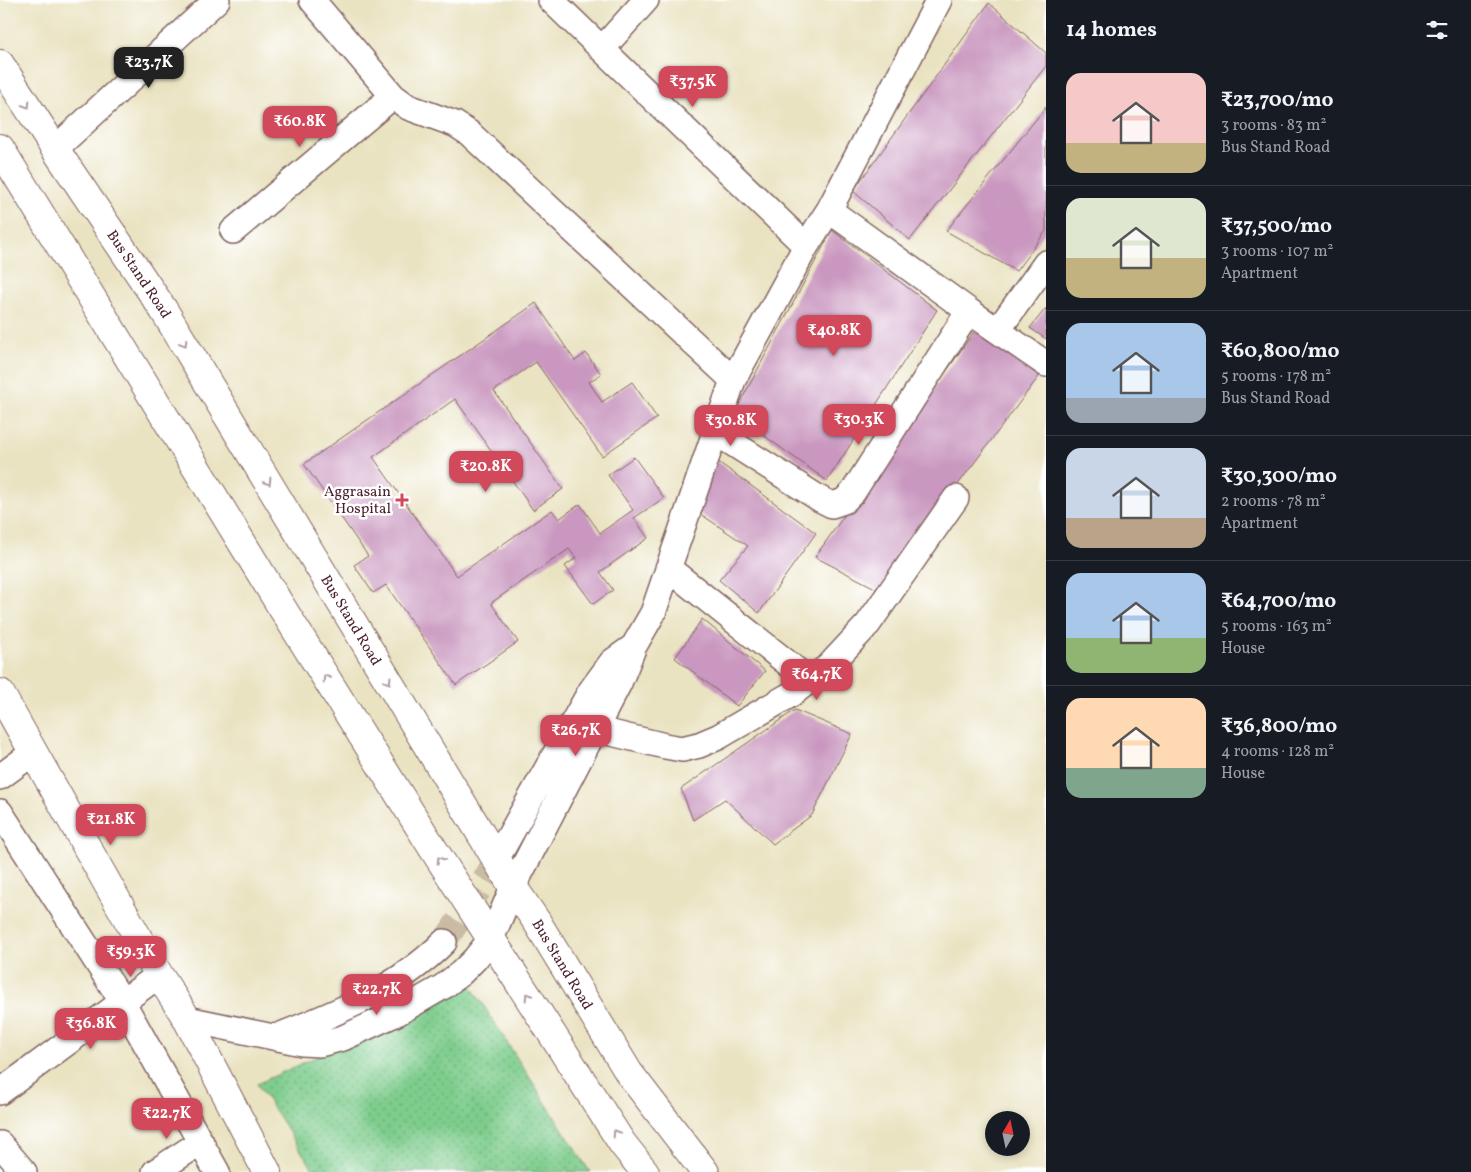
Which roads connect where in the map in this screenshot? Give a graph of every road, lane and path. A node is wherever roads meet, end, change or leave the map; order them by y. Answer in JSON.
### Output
{"nodes":[{"id":1,"x":217,"y":0,"type":"edge"},
{"id":2,"x":312,"y":0,"type":"edge"},
{"id":3,"x":551,"y":0,"type":"edge"},
{"id":4,"x":646,"y":0,"type":"edge"},
{"id":5,"x":938,"y":0,"type":"edge"},
{"id":6,"x":602,"y":48,"type":"junction"},
{"id":7,"x":0,"y":64,"type":"edge"},
{"id":8,"x":393,"y":96,"type":"junction"},
{"id":9,"x":0,"y":148,"type":"edge"},
{"id":10,"x":55,"y":149,"type":"junction"},
{"id":11,"x":829,"y":210,"type":"junction"},
{"id":12,"x":233,"y":231,"type":"dead end"},
{"id":13,"x":806,"y":246,"type":"junction"},
{"id":14,"x":1046,"y":263,"type":"edge"},
{"id":15,"x":969,"y":311,"type":"junction"},
{"id":16,"x":998,"y":330,"type":"junction"},
{"id":17,"x":1046,"y":364,"type":"edge"},
{"id":18,"x":733,"y":380,"type":"junction"},
{"id":19,"x":715,"y":432,"type":"junction"},
{"id":20,"x":956,"y":498,"type":"dead end"},
{"id":21,"x":668,"y":568,"type":"junction"},
{"id":22,"x":634,"y":646,"type":"junction"},
{"id":23,"x":810,"y":681,"type":"junction"},
{"id":24,"x":0,"y":693,"type":"edge"},
{"id":25,"x":595,"y":729,"type":"junction"},
{"id":26,"x":34,"y":752,"type":"junction"},
{"id":27,"x":0,"y":776,"type":"edge"},
{"id":28,"x":0,"y":812,"type":"edge"},
{"id":29,"x":500,"y":851,"type":"tunnel mouth"},
{"id":30,"x":513,"y":887,"type":"junction"},
{"id":31,"x":491,"y":939,"type":"junction"},
{"id":32,"x":444,"y":942,"type":"tunnel mouth"},
{"id":33,"x":159,"y":976,"type":"junction"},
{"id":34,"x":122,"y":1001,"type":"junction"},
{"id":35,"x":187,"y":1019,"type":"junction"},
{"id":36,"x":276,"y":1037,"type":"junction"},
{"id":37,"x":0,"y":1092,"type":"edge"},
{"id":38,"x":201,"y":1142,"type":"junction"},
{"id":39,"x":0,"y":1144,"type":"edge"},
{"id":40,"x":20,"y":1171,"type":"edge"},
{"id":41,"x":155,"y":1172,"type":"edge"},
{"id":42,"x":217,"y":1172,"type":"edge"},
{"id":43,"x":267,"y":1172,"type":"edge"},
{"id":44,"x":645,"y":1172,"type":"edge"},
{"id":45,"x":704,"y":1172,"type":"edge"}],
"edges":[{"from":1,"to":10,"type":"street"},
{"from":2,"to":8,"type":"street"},
{"from":3,"to":6,"type":"street"},
{"from":4,"to":6,"type":"street"},
{"from":5,"to":11,"type":"street"},
{"from":6,"to":13,"type":"street"},
{"from":7,"to":10,"type":"main road","name":"Bus Stand Road","one_way":true},
{"from":8,"to":12,"type":"street"},
{"from":8,"to":18,"type":"street"},
{"from":31,"to":9,"type":"main road","one_way":true},
{"from":10,"to":30,"type":"main road","name":"Bus Stand Road","one_way":true},
{"from":11,"to":13,"type":"street"},
{"from":11,"to":15,"type":"street"},
{"from":13,"to":18,"type":"street"},
{"from":14,"to":16,"type":"street"},
{"from":15,"to":16,"type":"street"},
{"from":15,"to":19,"type":"street"},
{"from":16,"to":17,"type":"street"},
{"from":18,"to":19,"type":"street"},
{"from":19,"to":21,"type":"street"},
{"from":20,"to":23,"type":"street"},
{"from":21,"to":22,"type":"street"},
{"from":21,"to":23,"type":"street"},
{"from":22,"to":25,"type":"street"},
{"from":22,"to":29,"type":"street"},
{"from":23,"to":25,"type":"street"},
{"from":24,"to":26,"type":"main road"},
{"from":25,"to":30,"type":"street"},
{"from":26,"to":27,"type":"street"},
{"from":26,"to":33,"type":"main road"},
{"from":28,"to":34,"type":"street"},
{"from":30,"to":31,"type":"street"},
{"from":30,"to":45,"type":"main road","name":"Bus Stand Road"},
{"from":31,"to":36,"type":"street"},
{"from":44,"to":31,"type":"main road","one_way":true},
{"from":32,"to":36,"type":"street"},
{"from":33,"to":34,"type":"street"},
{"from":33,"to":35,"type":"main road"},
{"from":34,"to":37,"type":"street"},
{"from":34,"to":38,"type":"street"},
{"from":35,"to":36,"type":"street"},
{"from":35,"to":43,"type":"main road"},
{"from":38,"to":41,"type":"street"},
{"from":38,"to":42,"type":"street"},
{"from":39,"to":40,"type":"street"}]}
